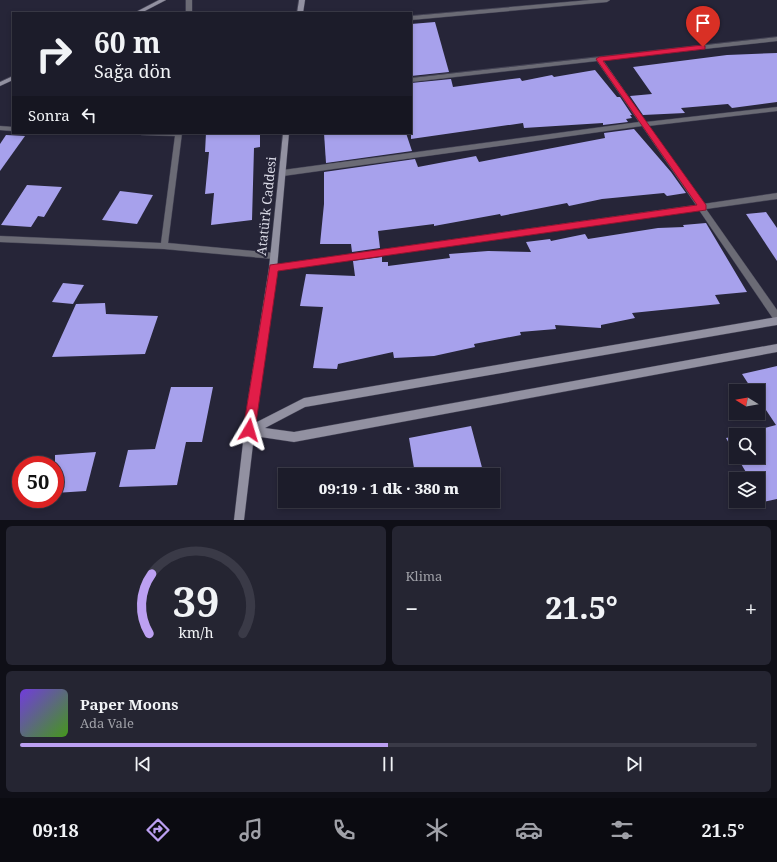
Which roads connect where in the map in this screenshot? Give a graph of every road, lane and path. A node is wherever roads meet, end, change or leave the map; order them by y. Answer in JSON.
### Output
{"nodes":[{"id":1,"x":163,"y":0,"type":"edge"},
{"id":2,"x":189,"y":0,"type":"edge"},
{"id":3,"x":302,"y":0,"type":"edge"},
{"id":4,"x":607,"y":0,"type":"edge"},
{"id":5,"x":139,"y":12,"type":"edge"},
{"id":6,"x":188,"y":12,"type":"edge"},
{"id":7,"x":300,"y":12,"type":"edge"},
{"id":8,"x":412,"y":18,"type":"edge"},
{"id":9,"x":777,"y":38,"type":"edge"},
{"id":10,"x":599,"y":59,"type":"junction"},
{"id":11,"x":12,"y":78,"type":"edge"},
{"id":12,"x":412,"y":80,"type":"edge"},
{"id":13,"x":0,"y":84,"type":"edge"},
{"id":14,"x":777,"y":109,"type":"edge"},
{"id":15,"x":643,"y":124,"type":"junction"},
{"id":16,"x":0,"y":128,"type":"edge"},
{"id":17,"x":12,"y":129,"type":"edge"},
{"id":18,"x":179,"y":134,"type":"edge"},
{"id":19,"x":286,"y":134,"type":"edge"},
{"id":20,"x":283,"y":173,"type":"junction"},
{"id":21,"x":777,"y":196,"type":"edge"},
{"id":22,"x":703,"y":208,"type":"junction"},
{"id":23,"x":0,"y":239,"type":"edge"},
{"id":24,"x":164,"y":246,"type":"junction"},
{"id":25,"x":274,"y":256,"type":"junction"},
{"id":26,"x":274,"y":268,"type":"junction"},
{"id":27,"x":777,"y":317,"type":"edge"},
{"id":28,"x":777,"y":321,"type":"edge"},
{"id":29,"x":777,"y":348,"type":"edge"},
{"id":30,"x":249,"y":430,"type":"junction"},
{"id":31,"x":239,"y":520,"type":"edge"}],
"edges":[{"from":1,"to":5,"type":"street"},
{"from":2,"to":6,"type":"street"},
{"from":3,"to":7,"type":"street"},
{"from":4,"to":8,"type":"street"},
{"from":9,"to":10,"type":"street"},
{"from":10,"to":12,"type":"street"},
{"from":10,"to":15,"type":"street"},
{"from":11,"to":13,"type":"street"},
{"from":14,"to":15,"type":"street"},
{"from":15,"to":20,"type":"street"},
{"from":15,"to":22,"type":"street"},
{"from":16,"to":17,"type":"street"},
{"from":18,"to":24,"type":"street"},
{"from":19,"to":20,"type":"street","name":"Atatürk Caddesi"},
{"from":20,"to":25,"type":"street","name":"Atatürk Caddesi"},
{"from":21,"to":22,"type":"street"},
{"from":22,"to":26,"type":"street"},
{"from":22,"to":27,"type":"street"},
{"from":23,"to":24,"type":"street"},
{"from":24,"to":25,"type":"street"},
{"from":25,"to":26,"type":"street","name":"Atatürk Caddesi"},
{"from":26,"to":30,"type":"street","name":"Atatürk Caddesi"},
{"from":28,"to":30,"type":"street"},
{"from":29,"to":30,"type":"street"},
{"from":30,"to":31,"type":"street","name":"Atatürk Caddesi"}]}
